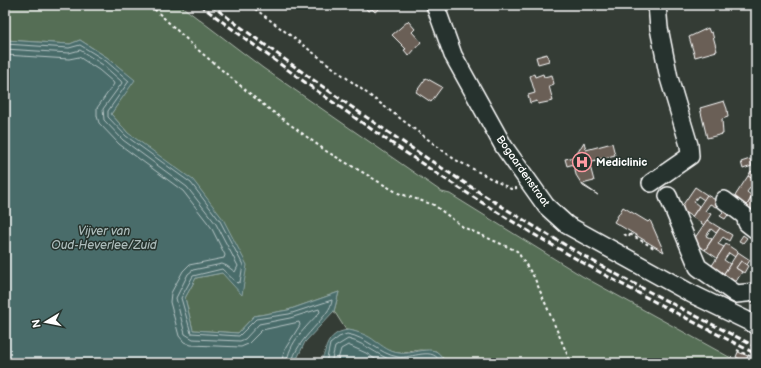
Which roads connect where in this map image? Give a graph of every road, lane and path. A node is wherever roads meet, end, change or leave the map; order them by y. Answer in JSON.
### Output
{"nodes":[{"id":1,"x":150,"y":5,"type":"edge"},
{"id":2,"x":250,"y":5,"type":"edge"},
{"id":3,"x":435,"y":5,"type":"edge"},
{"id":4,"x":657,"y":5,"type":"edge"},
{"id":5,"x":651,"y":183,"type":"dead end"},
{"id":6,"x":530,"y":184,"type":"junction"},
{"id":7,"x":668,"y":196,"type":"dead end"},
{"id":8,"x":724,"y":200,"type":"dead end"},
{"id":9,"x":756,"y":230,"type":"edge"},
{"id":10,"x":624,"y":234,"type":"dead end"},
{"id":11,"x":654,"y":248,"type":"dead end"},
{"id":12,"x":756,"y":292,"type":"edge"},
{"id":13,"x":756,"y":325,"type":"edge"},
{"id":14,"x":736,"y":350,"type":"dead end"},
{"id":15,"x":756,"y":359,"type":"edge"},
{"id":16,"x":571,"y":363,"type":"edge"}],
"edges":[{"from":1,"to":16,"type":"path"},
{"from":2,"to":6,"type":"path"},
{"from":3,"to":6,"type":"street","name":"Bogaardenstraat"},
{"from":4,"to":5,"type":"street"},
{"from":6,"to":13,"type":"street","name":"Bogaardenstraat"},
{"from":7,"to":12,"type":"street"},
{"from":8,"to":9,"type":"street"},
{"from":10,"to":11,"type":"path"},
{"from":14,"to":15,"type":"path"}]}
